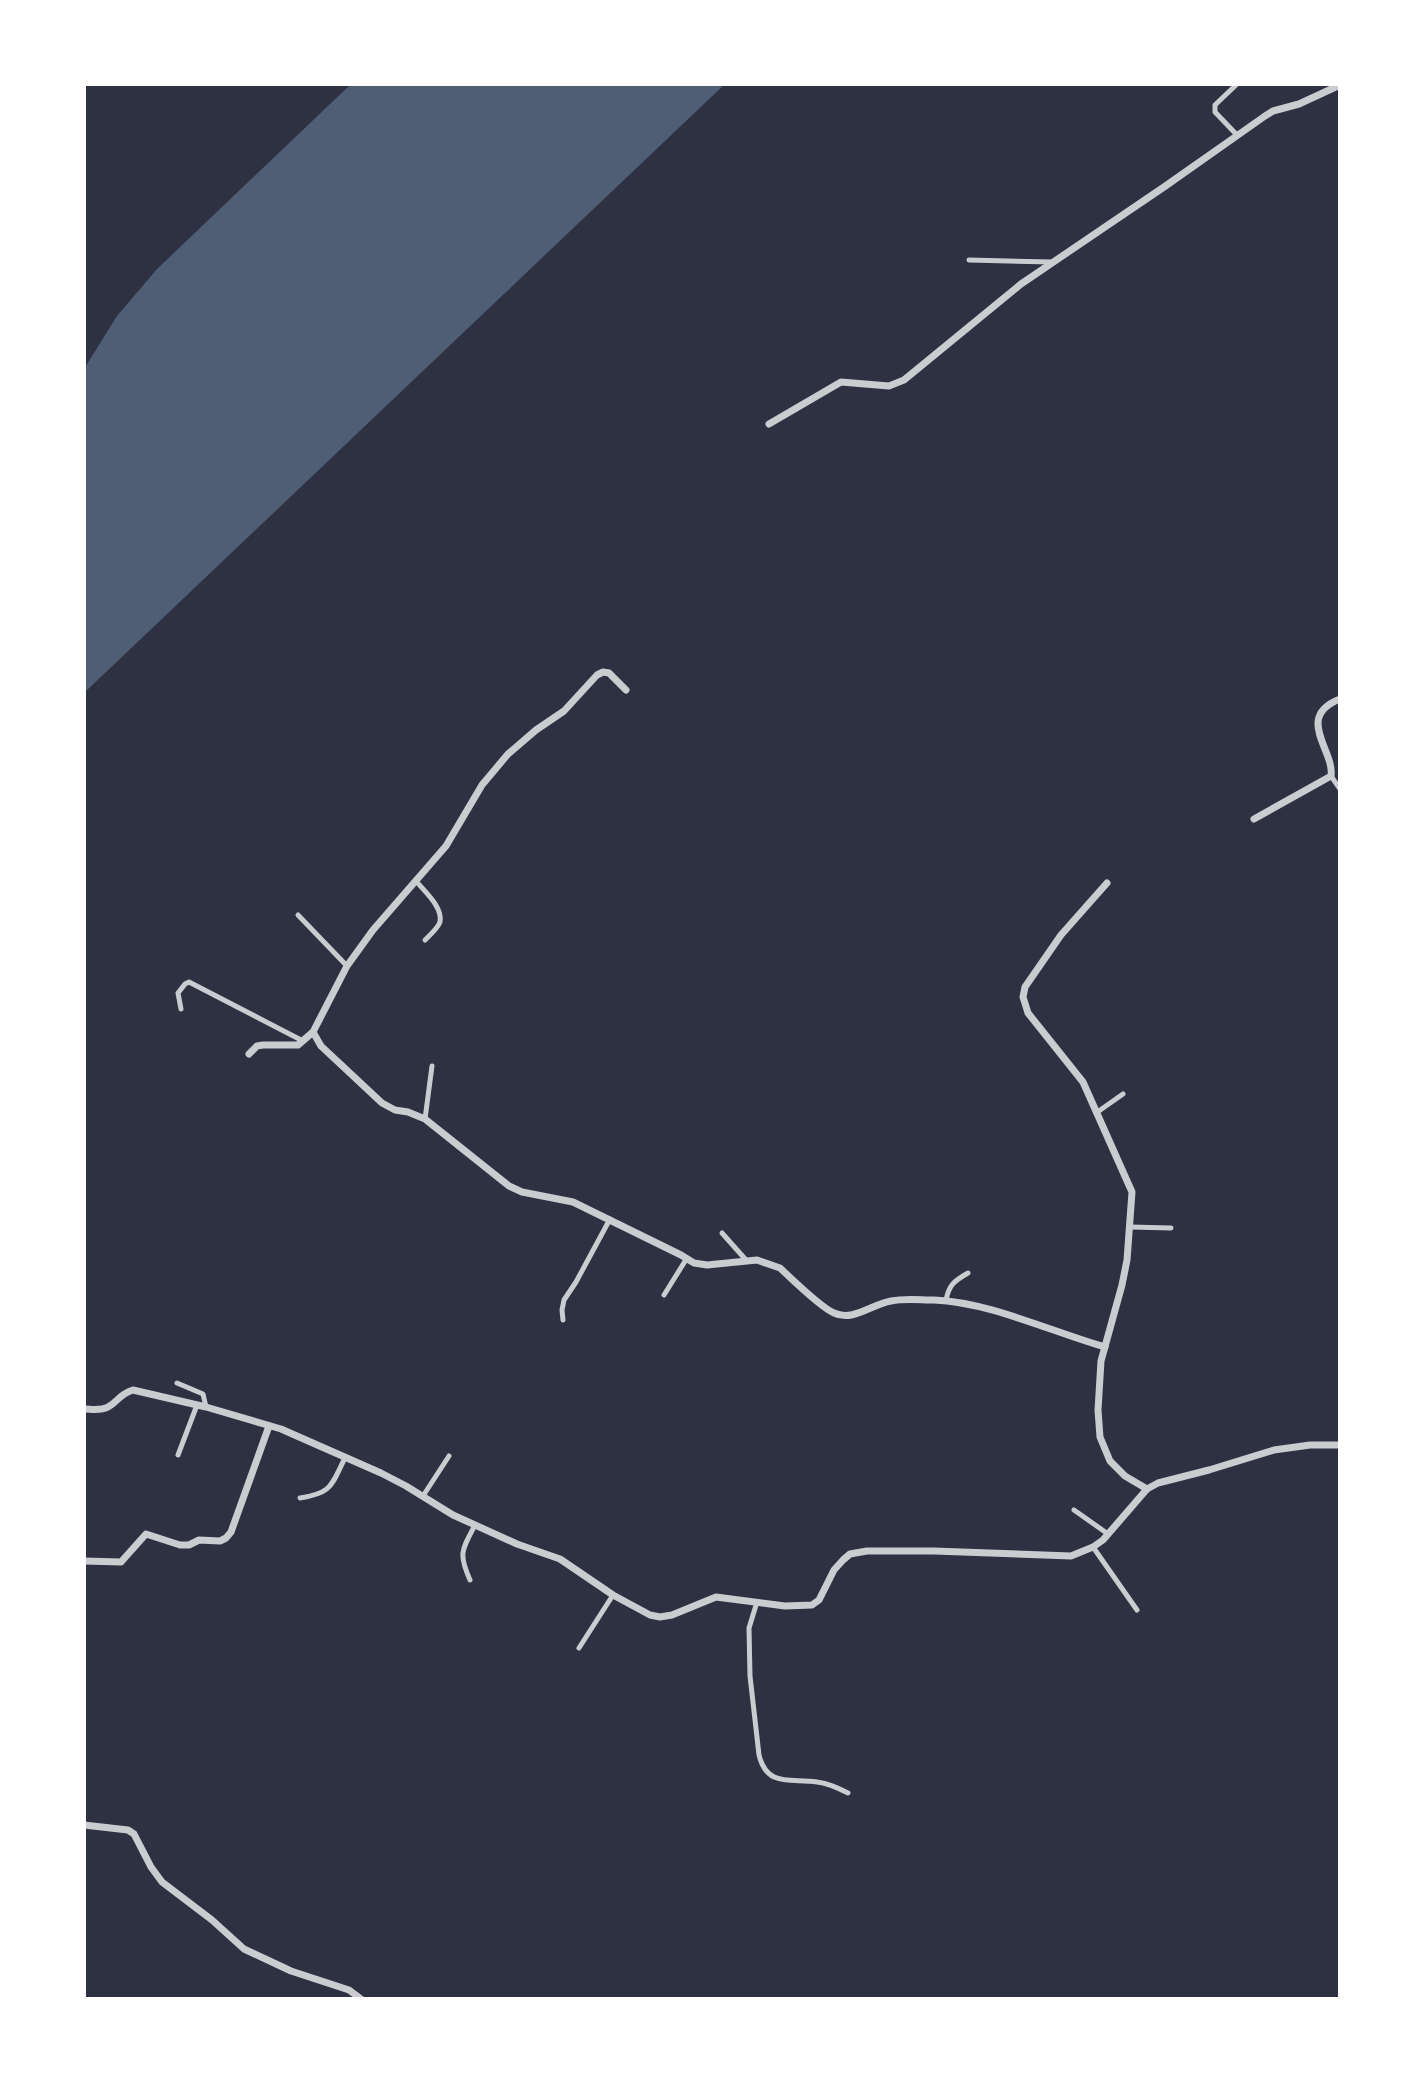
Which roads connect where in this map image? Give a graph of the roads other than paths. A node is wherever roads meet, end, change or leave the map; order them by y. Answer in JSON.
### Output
{"nodes":[{"id":1,"x":1237,"y":84,"type":"edge"},
{"id":2,"x":1340,"y":85,"type":"edge"},
{"id":3,"x":1237,"y":135,"type":"junction"},
{"id":4,"x":969,"y":260,"type":"dead end"},
{"id":5,"x":1052,"y":262,"type":"junction"},
{"id":6,"x":769,"y":424,"type":"dead end"},
{"id":7,"x":626,"y":690,"type":"dead end"},
{"id":8,"x":1340,"y":699,"type":"edge"},
{"id":9,"x":1331,"y":776,"type":"junction"},
{"id":10,"x":1340,"y":789,"type":"edge"},
{"id":11,"x":1254,"y":819,"type":"dead end"},
{"id":12,"x":416,"y":881,"type":"junction"},
{"id":13,"x":1107,"y":883,"type":"dead end"},
{"id":14,"x":298,"y":915,"type":"dead end"},
{"id":15,"x":425,"y":940,"type":"dead end"},
{"id":16,"x":347,"y":966,"type":"junction"},
{"id":17,"x":181,"y":1009,"type":"dead end"},
{"id":18,"x":313,"y":1032,"type":"junction"},
{"id":19,"x":303,"y":1041,"type":"junction"},
{"id":20,"x":249,"y":1054,"type":"dead end"},
{"id":21,"x":432,"y":1066,"type":"dead end"},
{"id":22,"x":1123,"y":1094,"type":"dead end"},
{"id":23,"x":1096,"y":1113,"type":"junction"},
{"id":24,"x":425,"y":1119,"type":"junction"},
{"id":25,"x":610,"y":1219,"type":"junction"},
{"id":26,"x":1130,"y":1227,"type":"junction"},
{"id":27,"x":1171,"y":1228,"type":"dead end"},
{"id":28,"x":722,"y":1233,"type":"dead end"},
{"id":29,"x":687,"y":1258,"type":"junction"},
{"id":30,"x":746,"y":1260,"type":"junction"},
{"id":31,"x":968,"y":1273,"type":"dead end"},
{"id":32,"x":664,"y":1295,"type":"dead end"},
{"id":33,"x":946,"y":1300,"type":"junction"},
{"id":34,"x":563,"y":1320,"type":"dead end"},
{"id":35,"x":1105,"y":1347,"type":"junction"},
{"id":36,"x":177,"y":1383,"type":"dead end"},
{"id":37,"x":198,"y":1405,"type":"junction"},
{"id":38,"x":206,"y":1407,"type":"junction"},
{"id":39,"x":84,"y":1409,"type":"edge"},
{"id":40,"x":270,"y":1426,"type":"junction"},
{"id":41,"x":1340,"y":1446,"type":"edge"},
{"id":42,"x":178,"y":1455,"type":"dead end"},
{"id":43,"x":449,"y":1456,"type":"dead end"},
{"id":44,"x":345,"y":1458,"type":"junction"},
{"id":45,"x":1147,"y":1489,"type":"junction"},
{"id":46,"x":423,"y":1496,"type":"junction"},
{"id":47,"x":300,"y":1498,"type":"dead end"},
{"id":48,"x":1074,"y":1510,"type":"dead end"},
{"id":49,"x":475,"y":1525,"type":"junction"},
{"id":50,"x":1108,"y":1534,"type":"junction"},
{"id":51,"x":1093,"y":1547,"type":"junction"},
{"id":52,"x":84,"y":1561,"type":"edge"},
{"id":53,"x":470,"y":1580,"type":"dead end"},
{"id":54,"x":613,"y":1595,"type":"junction"},
{"id":55,"x":757,"y":1602,"type":"junction"},
{"id":56,"x":1137,"y":1610,"type":"dead end"},
{"id":57,"x":579,"y":1648,"type":"dead end"},
{"id":58,"x":848,"y":1793,"type":"dead end"},
{"id":59,"x":84,"y":1825,"type":"edge"},
{"id":60,"x":361,"y":1999,"type":"edge"}],
"edges":[{"from":1,"to":3,"type":"lane"},
{"from":2,"to":3,"type":"street"},
{"from":3,"to":5,"type":"street"},
{"from":4,"to":5,"type":"lane"},
{"from":5,"to":6,"type":"street"},
{"from":7,"to":12,"type":"street"},
{"from":8,"to":9,"type":"street"},
{"from":9,"to":10,"type":"lane"},
{"from":9,"to":11,"type":"street"},
{"from":12,"to":15,"type":"lane"},
{"from":12,"to":16,"type":"street"},
{"from":13,"to":23,"type":"street"},
{"from":14,"to":16,"type":"lane"},
{"from":16,"to":18,"type":"street"},
{"from":17,"to":19,"type":"lane"},
{"from":18,"to":19,"type":"street"},
{"from":18,"to":24,"type":"street"},
{"from":19,"to":20,"type":"street"},
{"from":21,"to":24,"type":"lane"},
{"from":22,"to":23,"type":"lane"},
{"from":23,"to":26,"type":"street"},
{"from":24,"to":25,"type":"street"},
{"from":25,"to":29,"type":"street"},
{"from":25,"to":34,"type":"lane"},
{"from":26,"to":27,"type":"lane"},
{"from":26,"to":35,"type":"street"},
{"from":28,"to":30,"type":"lane"},
{"from":29,"to":30,"type":"street"},
{"from":29,"to":32,"type":"lane"},
{"from":30,"to":33,"type":"street"},
{"from":31,"to":33,"type":"lane"},
{"from":33,"to":35,"type":"street"},
{"from":35,"to":45,"type":"street"},
{"from":36,"to":38,"type":"lane"},
{"from":37,"to":38,"type":"street"},
{"from":37,"to":39,"type":"street"},
{"from":37,"to":42,"type":"lane"},
{"from":38,"to":40,"type":"street"},
{"from":40,"to":44,"type":"street"},
{"from":40,"to":52,"type":"street"},
{"from":41,"to":45,"type":"street"},
{"from":43,"to":46,"type":"lane"},
{"from":44,"to":46,"type":"street"},
{"from":44,"to":47,"type":"lane"},
{"from":45,"to":50,"type":"street"},
{"from":46,"to":49,"type":"street"},
{"from":48,"to":50,"type":"lane"},
{"from":49,"to":53,"type":"lane"},
{"from":49,"to":54,"type":"street"},
{"from":50,"to":51,"type":"street"},
{"from":51,"to":55,"type":"street"},
{"from":51,"to":56,"type":"lane"},
{"from":54,"to":55,"type":"street"},
{"from":54,"to":57,"type":"lane"},
{"from":55,"to":58,"type":"lane"},
{"from":59,"to":60,"type":"street"}]}
